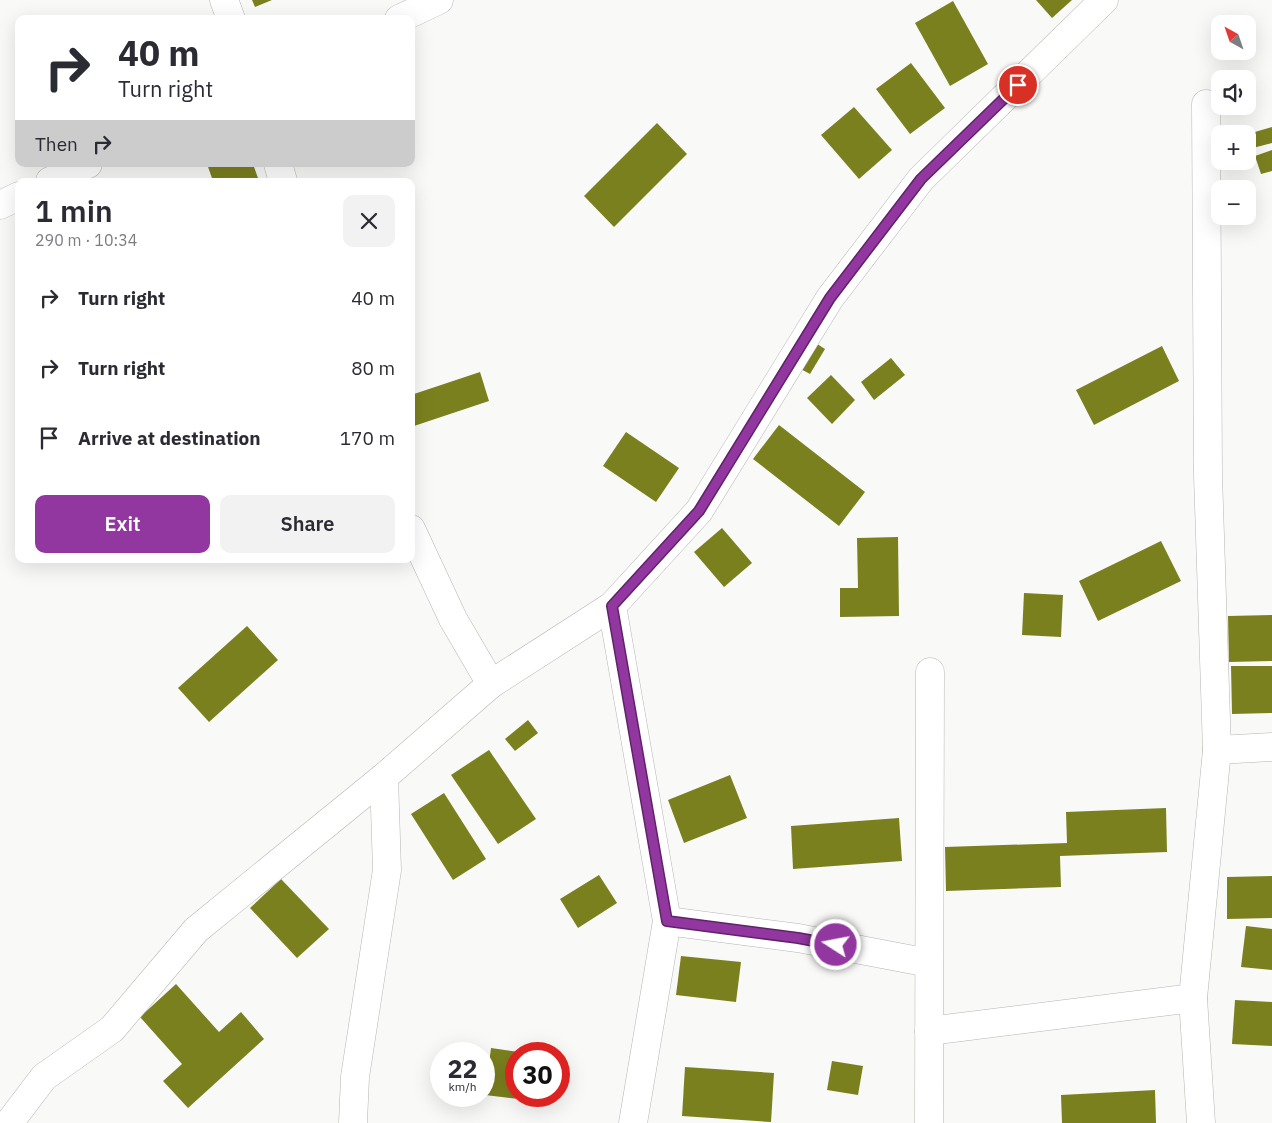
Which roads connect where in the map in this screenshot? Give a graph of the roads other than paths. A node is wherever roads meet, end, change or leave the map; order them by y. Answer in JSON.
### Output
{"nodes":[{"id":1,"x":224,"y":0,"type":"edge"},
{"id":2,"x":439,"y":0,"type":"edge"},
{"id":3,"x":1104,"y":0,"type":"edge"},
{"id":4,"x":230,"y":15,"type":"edge"},
{"id":5,"x":407,"y":15,"type":"edge"},
{"id":6,"x":1206,"y":104,"type":"dead end"},
{"id":7,"x":81,"y":167,"type":"edge"},
{"id":8,"x":57,"y":178,"type":"edge"},
{"id":9,"x":415,"y":538,"type":"edge"},
{"id":10,"x":612,"y":606,"type":"junction"},
{"id":11,"x":930,"y":672,"type":"dead end"},
{"id":12,"x":492,"y":684,"type":"junction"},
{"id":13,"x":1272,"y":747,"type":"edge"},
{"id":14,"x":1217,"y":750,"type":"junction"},
{"id":15,"x":384,"y":778,"type":"junction"},
{"id":16,"x":667,"y":921,"type":"junction"},
{"id":17,"x":929,"y":963,"type":"junction"},
{"id":18,"x":1193,"y":998,"type":"junction"},
{"id":19,"x":929,"y":1031,"type":"junction"},
{"id":20,"x":9,"y":1123,"type":"edge"},
{"id":21,"x":353,"y":1123,"type":"edge"},
{"id":22,"x":633,"y":1123,"type":"edge"},
{"id":23,"x":929,"y":1123,"type":"edge"},
{"id":24,"x":1201,"y":1123,"type":"edge"}],
"edges":[{"from":1,"to":4,"type":"street"},
{"from":2,"to":5,"type":"street"},
{"from":3,"to":10,"type":"street"},
{"from":6,"to":14,"type":"street"},
{"from":7,"to":8,"type":"street"},
{"from":9,"to":12,"type":"street"},
{"from":10,"to":12,"type":"street"},
{"from":10,"to":16,"type":"street"},
{"from":11,"to":17,"type":"street"},
{"from":12,"to":15,"type":"street"},
{"from":13,"to":14,"type":"street"},
{"from":14,"to":18,"type":"street"},
{"from":15,"to":20,"type":"street"},
{"from":15,"to":21,"type":"street"},
{"from":16,"to":17,"type":"street"},
{"from":16,"to":22,"type":"street"},
{"from":17,"to":19,"type":"street"},
{"from":18,"to":19,"type":"street"},
{"from":18,"to":24,"type":"street"},
{"from":19,"to":23,"type":"street"}]}
